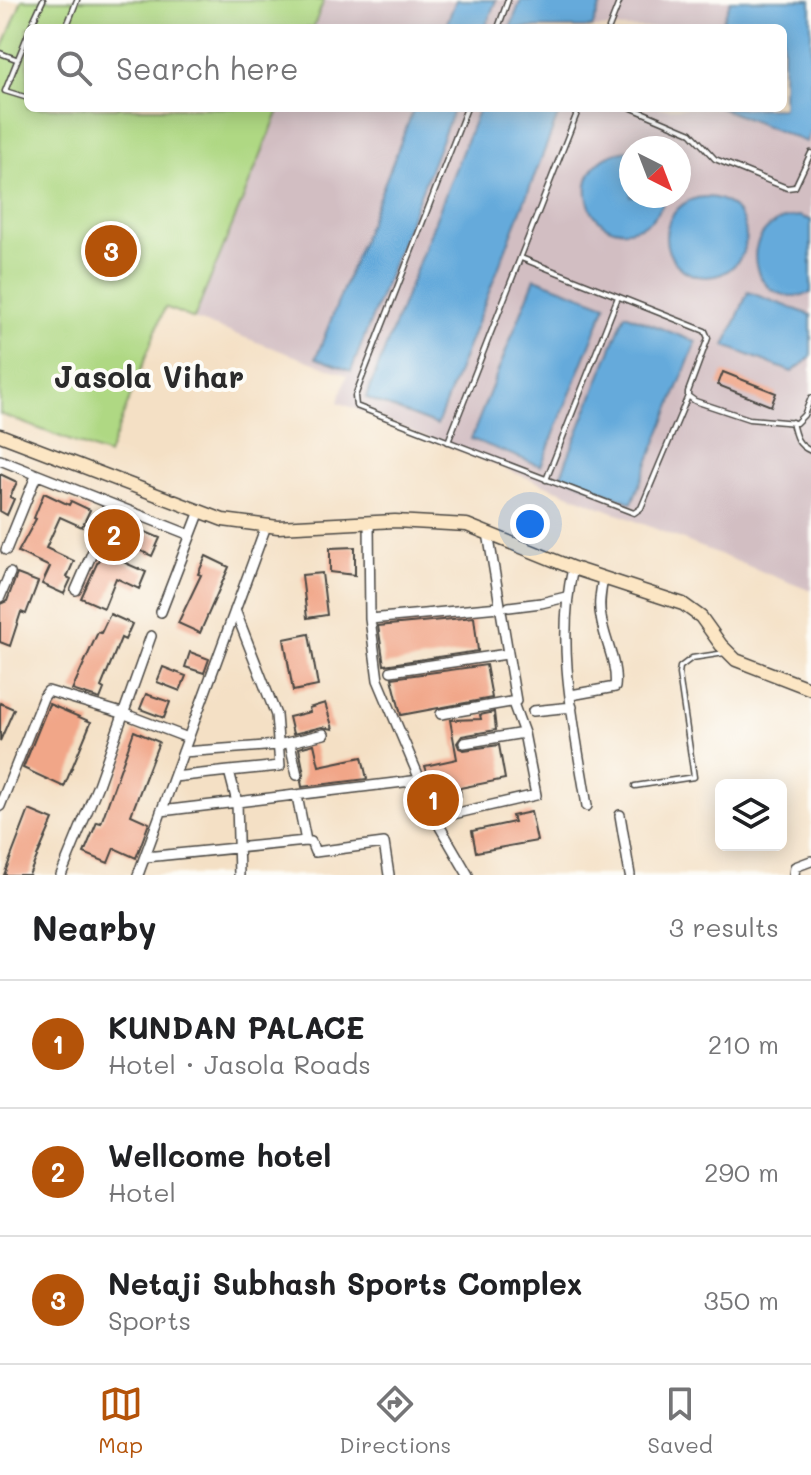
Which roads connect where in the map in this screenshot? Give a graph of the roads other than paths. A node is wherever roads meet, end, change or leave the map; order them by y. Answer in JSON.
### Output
{"nodes":[{"id":1,"x":43,"y":0,"type":"edge"},
{"id":2,"x":77,"y":0,"type":"edge"},
{"id":3,"x":508,"y":0,"type":"edge"},
{"id":4,"x":620,"y":0,"type":"edge"},
{"id":5,"x":32,"y":24,"type":"edge"},
{"id":6,"x":68,"y":24,"type":"edge"},
{"id":7,"x":499,"y":24,"type":"edge"},
{"id":8,"x":611,"y":24,"type":"edge"},
{"id":9,"x":24,"y":43,"type":"edge"},
{"id":10,"x":0,"y":53,"type":"edge"},
{"id":11,"x":17,"y":59,"type":"junction"},
{"id":12,"x":24,"y":97,"type":"edge"},
{"id":13,"x":465,"y":112,"type":"edge"},
{"id":14,"x":577,"y":112,"type":"edge"},
{"id":15,"x":641,"y":112,"type":"edge"},
{"id":16,"x":811,"y":153,"type":"edge"},
{"id":17,"x":521,"y":258,"type":"junction"},
{"id":18,"x":618,"y":297,"type":"junction"},
{"id":19,"x":688,"y":396,"type":"junction"},
{"id":20,"x":811,"y":398,"type":"edge"},
{"id":21,"x":792,"y":422,"type":"junction"},
{"id":22,"x":0,"y":435,"type":"edge"},
{"id":23,"x":448,"y":442,"type":"junction"},
{"id":24,"x":811,"y":451,"type":"edge"},
{"id":25,"x":0,"y":460,"type":"edge"},
{"id":26,"x":36,"y":476,"type":"junction"},
{"id":27,"x":546,"y":480,"type":"junction"},
{"id":28,"x":113,"y":505,"type":"junction"},
{"id":29,"x":200,"y":511,"type":"junction"},
{"id":30,"x":369,"y":522,"type":"junction"},
{"id":31,"x":266,"y":526,"type":"junction"},
{"id":32,"x":488,"y":533,"type":"junction"},
{"id":33,"x":190,"y":535,"type":"junction"},
{"id":34,"x":6,"y":550,"type":"dead end"},
{"id":35,"x":573,"y":568,"type":"junction"},
{"id":36,"x":10,"y":573,"type":"dead end"},
{"id":37,"x":603,"y":578,"type":"junction"},
{"id":38,"x":76,"y":590,"type":"dead end"},
{"id":39,"x":0,"y":597,"type":"edge"},
{"id":40,"x":566,"y":597,"type":"junction"},
{"id":41,"x":504,"y":607,"type":"junction"},
{"id":42,"x":235,"y":610,"type":"junction"},
{"id":43,"x":161,"y":612,"type":"dead end"},
{"id":44,"x":370,"y":619,"type":"junction"},
{"id":45,"x":151,"y":636,"type":"dead end"},
{"id":46,"x":727,"y":652,"type":"junction"},
{"id":47,"x":507,"y":654,"type":"junction"},
{"id":48,"x":391,"y":671,"type":"dead end"},
{"id":49,"x":811,"y":689,"type":"edge"},
{"id":50,"x":571,"y":695,"type":"junction"},
{"id":51,"x":513,"y":703,"type":"junction"},
{"id":52,"x":572,"y":707,"type":"junction"},
{"id":53,"x":533,"y":711,"type":"dead end"},
{"id":54,"x":125,"y":714,"type":"junction"},
{"id":55,"x":441,"y":714,"type":"dead end"},
{"id":56,"x":524,"y":733,"type":"junction"},
{"id":57,"x":324,"y":734,"type":"dead end"},
{"id":58,"x":188,"y":738,"type":"junction"},
{"id":59,"x":290,"y":743,"type":"junction"},
{"id":60,"x":464,"y":743,"type":"dead end"},
{"id":61,"x":278,"y":745,"type":"junction"},
{"id":62,"x":183,"y":752,"type":"junction"},
{"id":63,"x":229,"y":771,"type":"junction"},
{"id":64,"x":297,"y":775,"type":"dead end"},
{"id":65,"x":174,"y":777,"type":"junction"},
{"id":66,"x":420,"y":780,"type":"junction"},
{"id":67,"x":635,"y":786,"type":"dead end"},
{"id":68,"x":297,"y":796,"type":"junction"},
{"id":69,"x":237,"y":802,"type":"junction"},
{"id":70,"x":0,"y":806,"type":"edge"},
{"id":71,"x":587,"y":806,"type":"dead end"},
{"id":72,"x":161,"y":811,"type":"junction"},
{"id":73,"x":620,"y":815,"type":"dead end"},
{"id":74,"x":436,"y":818,"type":"junction"},
{"id":75,"x":306,"y":841,"type":"junction"},
{"id":76,"x":239,"y":847,"type":"junction"},
{"id":77,"x":146,"y":857,"type":"junction"},
{"id":78,"x":811,"y":861,"type":"edge"},
{"id":79,"x":61,"y":875,"type":"edge"},
{"id":80,"x":138,"y":875,"type":"edge"},
{"id":81,"x":239,"y":875,"type":"edge"},
{"id":82,"x":389,"y":875,"type":"edge"},
{"id":83,"x":468,"y":875,"type":"edge"},
{"id":84,"x":630,"y":875,"type":"edge"},
{"id":85,"x":794,"y":875,"type":"edge"}],
"edges":[{"from":1,"to":5,"type":"lane"},
{"from":2,"to":6,"type":"lane"},
{"from":3,"to":7,"type":"lane"},
{"from":4,"to":8,"type":"lane"},
{"from":9,"to":11,"type":"lane"},
{"from":10,"to":11,"type":"lane"},
{"from":11,"to":12,"type":"lane"},
{"from":13,"to":23,"type":"lane"},
{"from":14,"to":17,"type":"lane"},
{"from":15,"to":16,"type":"lane"},
{"from":17,"to":18,"type":"lane"},
{"from":17,"to":23,"type":"lane"},
{"from":18,"to":19,"type":"lane"},
{"from":18,"to":27,"type":"lane"},
{"from":19,"to":21,"type":"lane"},
{"from":19,"to":27,"type":"lane"},
{"from":20,"to":21,"type":"lane"},
{"from":21,"to":24,"type":"lane"},
{"from":22,"to":29,"type":"street"},
{"from":23,"to":27,"type":"lane"},
{"from":25,"to":26,"type":"street"},
{"from":26,"to":28,"type":"street"},
{"from":26,"to":34,"type":"street"},
{"from":28,"to":33,"type":"street"},
{"from":28,"to":38,"type":"street"},
{"from":29,"to":31,"type":"street"},
{"from":29,"to":33,"type":"street"},
{"from":30,"to":31,"type":"street"},
{"from":30,"to":32,"type":"street"},
{"from":30,"to":44,"type":"street"},
{"from":31,"to":42,"type":"street"},
{"from":32,"to":35,"type":"street"},
{"from":32,"to":41,"type":"street"},
{"from":33,"to":43,"type":"street"},
{"from":35,"to":37,"type":"street"},
{"from":35,"to":40,"type":"street"},
{"from":36,"to":39,"type":"street"},
{"from":37,"to":46,"type":"street"},
{"from":37,"to":50,"type":"street"},
{"from":40,"to":41,"type":"street"},
{"from":40,"to":50,"type":"street"},
{"from":41,"to":44,"type":"street"},
{"from":41,"to":47,"type":"street"},
{"from":42,"to":58,"type":"street"},
{"from":42,"to":61,"type":"street"},
{"from":44,"to":66,"type":"street"},
{"from":45,"to":54,"type":"street"},
{"from":46,"to":49,"type":"street"},
{"from":46,"to":67,"type":"lane"},
{"from":47,"to":48,"type":"street"},
{"from":47,"to":51,"type":"street"},
{"from":50,"to":52,"type":"street"},
{"from":51,"to":55,"type":"street"},
{"from":51,"to":56,"type":"street"},
{"from":52,"to":53,"type":"street"},
{"from":52,"to":71,"type":"street"},
{"from":54,"to":58,"type":"street"},
{"from":54,"to":70,"type":"street"},
{"from":54,"to":79,"type":"street"},
{"from":56,"to":60,"type":"street"},
{"from":56,"to":74,"type":"street"},
{"from":57,"to":59,"type":"street"},
{"from":58,"to":62,"type":"street"},
{"from":59,"to":61,"type":"street"},
{"from":59,"to":64,"type":"street"},
{"from":61,"to":62,"type":"street"},
{"from":61,"to":63,"type":"street"},
{"from":62,"to":65,"type":"street"},
{"from":63,"to":65,"type":"street"},
{"from":63,"to":69,"type":"street"},
{"from":65,"to":72,"type":"street"},
{"from":66,"to":68,"type":"street"},
{"from":66,"to":74,"type":"street"},
{"from":68,"to":69,"type":"street"},
{"from":68,"to":75,"type":"street"},
{"from":69,"to":72,"type":"street"},
{"from":69,"to":76,"type":"street"},
{"from":72,"to":77,"type":"street"},
{"from":73,"to":84,"type":"street"},
{"from":74,"to":83,"type":"street"},
{"from":75,"to":76,"type":"street"},
{"from":75,"to":82,"type":"street"},
{"from":76,"to":77,"type":"street"},
{"from":76,"to":81,"type":"street"},
{"from":77,"to":80,"type":"street"},
{"from":78,"to":85,"type":"street"}]}
